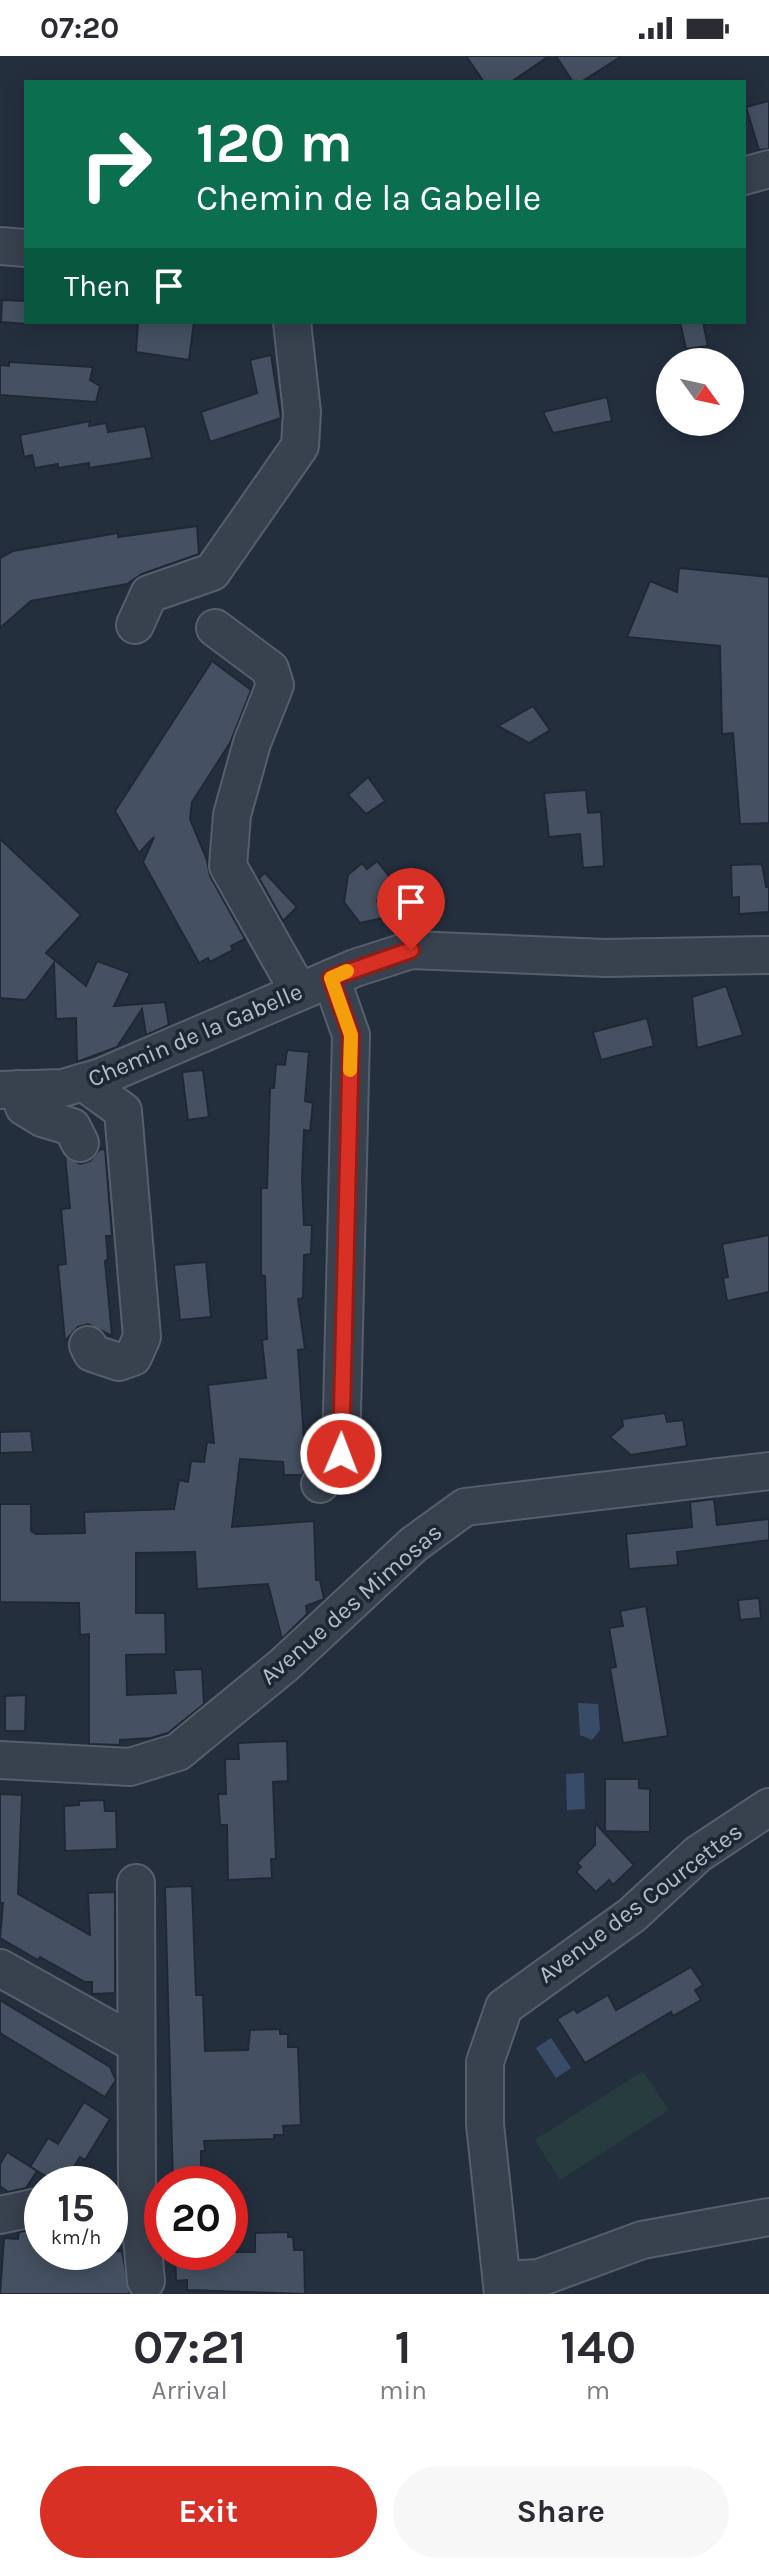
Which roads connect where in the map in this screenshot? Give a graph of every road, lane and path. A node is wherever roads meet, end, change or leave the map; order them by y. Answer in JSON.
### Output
{"nodes":[{"id":1,"x":769,"y":169,"type":"edge"},
{"id":2,"x":746,"y":175,"type":"edge"},
{"id":3,"x":0,"y":246,"type":"edge"},
{"id":4,"x":24,"y":248,"type":"edge"},
{"id":5,"x":292,"y":324,"type":"edge"},
{"id":6,"x":135,"y":625,"type":"dead end"},
{"id":7,"x":215,"y":628,"type":"dead end"},
{"id":8,"x":769,"y":955,"type":"edge"},
{"id":9,"x":315,"y":985,"type":"junction"},
{"id":10,"x":83,"y":1082,"type":"junction"},
{"id":11,"x":9,"y":1090,"type":"edge"},
{"id":12,"x":80,"y":1143,"type":"dead end"},
{"id":13,"x":88,"y":1345,"type":"dead end"},
{"id":14,"x":769,"y":1471,"type":"edge"},
{"id":15,"x":320,"y":1484,"type":"dead end"},
{"id":16,"x":0,"y":1760,"type":"edge"},
{"id":17,"x":769,"y":1807,"type":"edge"},
{"id":18,"x":136,"y":1883,"type":"dead end"},
{"id":19,"x":0,"y":1968,"type":"edge"},
{"id":20,"x":136,"y":2044,"type":"junction"},
{"id":21,"x":126,"y":2166,"type":"edge"},
{"id":22,"x":128,"y":2204,"type":"edge"},
{"id":23,"x":24,"y":2210,"type":"edge"},
{"id":24,"x":0,"y":2215,"type":"edge"},
{"id":25,"x":769,"y":2217,"type":"edge"},
{"id":26,"x":146,"y":2281,"type":"dead end"},
{"id":27,"x":503,"y":2287,"type":"edge"}],
"edges":[{"from":1,"to":2,"type":"street"},
{"from":3,"to":4,"type":"street"},
{"from":5,"to":6,"type":"street"},
{"from":7,"to":9,"type":"street"},
{"from":8,"to":9,"type":"street","name":"Chemin de la Gabelle"},
{"from":9,"to":10,"type":"street","name":"Chemin de la Gabelle"},
{"from":9,"to":15,"type":"street"},
{"from":10,"to":11,"type":"street","name":"Chemin de la Gabelle"},
{"from":10,"to":13,"type":"street"},
{"from":11,"to":12,"type":"street"},
{"from":14,"to":16,"type":"street","name":"Avenue des Mimosas"},
{"from":17,"to":27,"type":"street","name":"Avenue des Courcettes"},
{"from":18,"to":20,"type":"street"},
{"from":19,"to":20,"type":"street"},
{"from":20,"to":21,"type":"street"},
{"from":22,"to":26,"type":"street"},
{"from":23,"to":24,"type":"street"},
{"from":25,"to":27,"type":"street","name":"Avenue des Courcettes"}]}
